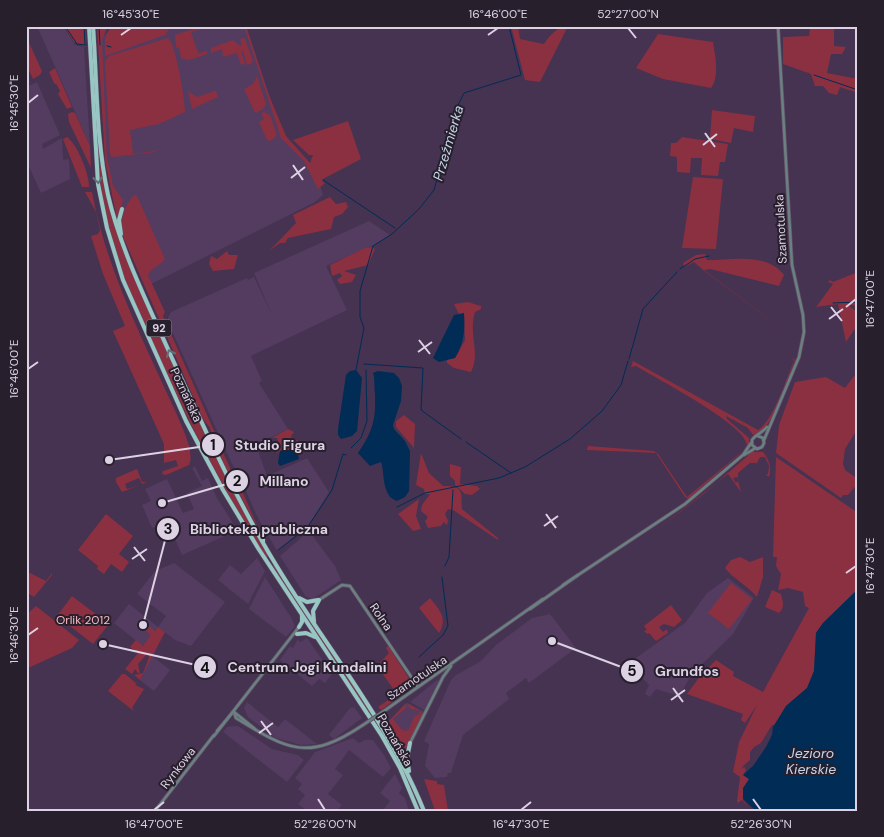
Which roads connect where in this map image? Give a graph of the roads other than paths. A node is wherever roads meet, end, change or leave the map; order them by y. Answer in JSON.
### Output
{"nodes":[{"id":1,"x":89,"y":26,"type":"edge"},
{"id":2,"x":94,"y":26,"type":"edge"},
{"id":3,"x":778,"y":26,"type":"edge"},
{"id":4,"x":122,"y":209,"type":"dead end"},
{"id":5,"x":122,"y":241,"type":"junction"},
{"id":6,"x":770,"y":424,"type":"junction"},
{"id":7,"x":758,"y":436,"type":"junction"},
{"id":8,"x":764,"y":440,"type":"junction"},
{"id":9,"x":751,"y":443,"type":"junction"},
{"id":10,"x":757,"y":449,"type":"junction"},
{"id":11,"x":742,"y":455,"type":"junction"},
{"id":12,"x":263,"y":533,"type":"dead end"},
{"id":13,"x":265,"y":547,"type":"junction"},
{"id":14,"x":294,"y":593,"type":"junction"},
{"id":15,"x":319,"y":600,"type":"junction"},
{"id":16,"x":302,"y":614,"type":"junction"},
{"id":17,"x":299,"y":627,"type":"joint"},
{"id":18,"x":317,"y":628,"type":"junction"},
{"id":19,"x":295,"y":635,"type":"junction"},
{"id":20,"x":317,"y":638,"type":"junction"},
{"id":21,"x":456,"y":662,"type":"junction"},
{"id":22,"x":418,"y":687,"type":"junction"},
{"id":23,"x":240,"y":704,"type":"junction"},
{"id":24,"x":234,"y":712,"type":"junction"},
{"id":25,"x":242,"y":716,"type":"junction"},
{"id":26,"x":236,"y":718,"type":"junction"},
{"id":27,"x":225,"y":724,"type":"junction"},
{"id":28,"x":258,"y":732,"type":"junction"},
{"id":29,"x":214,"y":736,"type":"junction"},
{"id":30,"x":410,"y":743,"type":"joint"},
{"id":31,"x":413,"y":785,"type":"junction"},
{"id":32,"x":155,"y":811,"type":"edge"},
{"id":33,"x":418,"y":811,"type":"edge"},
{"id":34,"x":424,"y":811,"type":"edge"}],
"edges":[{"from":1,"to":16,"type":"main road","name":"Poznańska","number":"92","one_way":true},
{"from":2,"to":5,"type":"main road","name":"Poznańska","number":"92"},
{"from":3,"to":6,"type":"street","name":"Szamotulska"},
{"from":4,"to":5,"type":"main road"},
{"from":13,"to":5,"type":"main road","name":"Poznańska","number":"92","one_way":true},
{"from":6,"to":7,"type":"street","name":"Szamotulska"},
{"from":6,"to":8,"type":"street","name":"Szamotulska"},
{"from":7,"to":8,"type":"street"},
{"from":7,"to":9,"type":"street"},
{"from":8,"to":10,"type":"street"},
{"from":9,"to":10,"type":"street"},
{"from":9,"to":11,"type":"street","name":"Szamotulska"},
{"from":10,"to":11,"type":"street","name":"Szamotulska"},
{"from":11,"to":21,"type":"street","name":"Szamotulska"},
{"from":12,"to":13,"type":"main road"},
{"from":13,"to":14,"type":"main road","name":"Poznańska","number":"92"},
{"from":14,"to":15,"type":"main road"},
{"from":14,"to":18,"type":"main road","name":"Poznańska","number":"92"},
{"from":15,"to":18,"type":"main road"},
{"from":15,"to":22,"type":"street","name":"Rolna"},
{"from":16,"to":17,"type":"main road"},
{"from":16,"to":20,"type":"main road","name":"Poznańska","number":"92"},
{"from":17,"to":19,"type":"street","name":"Rynkowa"},
{"from":18,"to":31,"type":"main road","name":"Poznańska","number":"92"},
{"from":19,"to":20,"type":"main road"},
{"from":19,"to":23,"type":"street","name":"Rynkowa"},
{"from":20,"to":33,"type":"main road","name":"Poznańska","number":"92"},
{"from":21,"to":22,"type":"street","name":"Szamotulska"},
{"from":21,"to":30,"type":"street"},
{"from":22,"to":28,"type":"street","name":"Szamotulska","bridge":true},
{"from":23,"to":24,"type":"street","name":"Rynkowa"},
{"from":23,"to":25,"type":"street"},
{"from":24,"to":25,"type":"street","name":"Szamotulska"},
{"from":24,"to":26,"type":"street"},
{"from":24,"to":27,"type":"street","name":"Rynkowa"},
{"from":24,"to":29,"type":"street","name":"Rynkowa"},
{"from":25,"to":28,"type":"street","name":"Szamotulska"},
{"from":26,"to":27,"type":"street"},
{"from":26,"to":28,"type":"street","name":"Szamotulska"},
{"from":27,"to":29,"type":"street","name":"Rynkowa"},
{"from":29,"to":32,"type":"street","name":"Rynkowa"},
{"from":30,"to":31,"type":"main road"},
{"from":31,"to":34,"type":"main road","name":"Poznańska","number":"92"}]}
